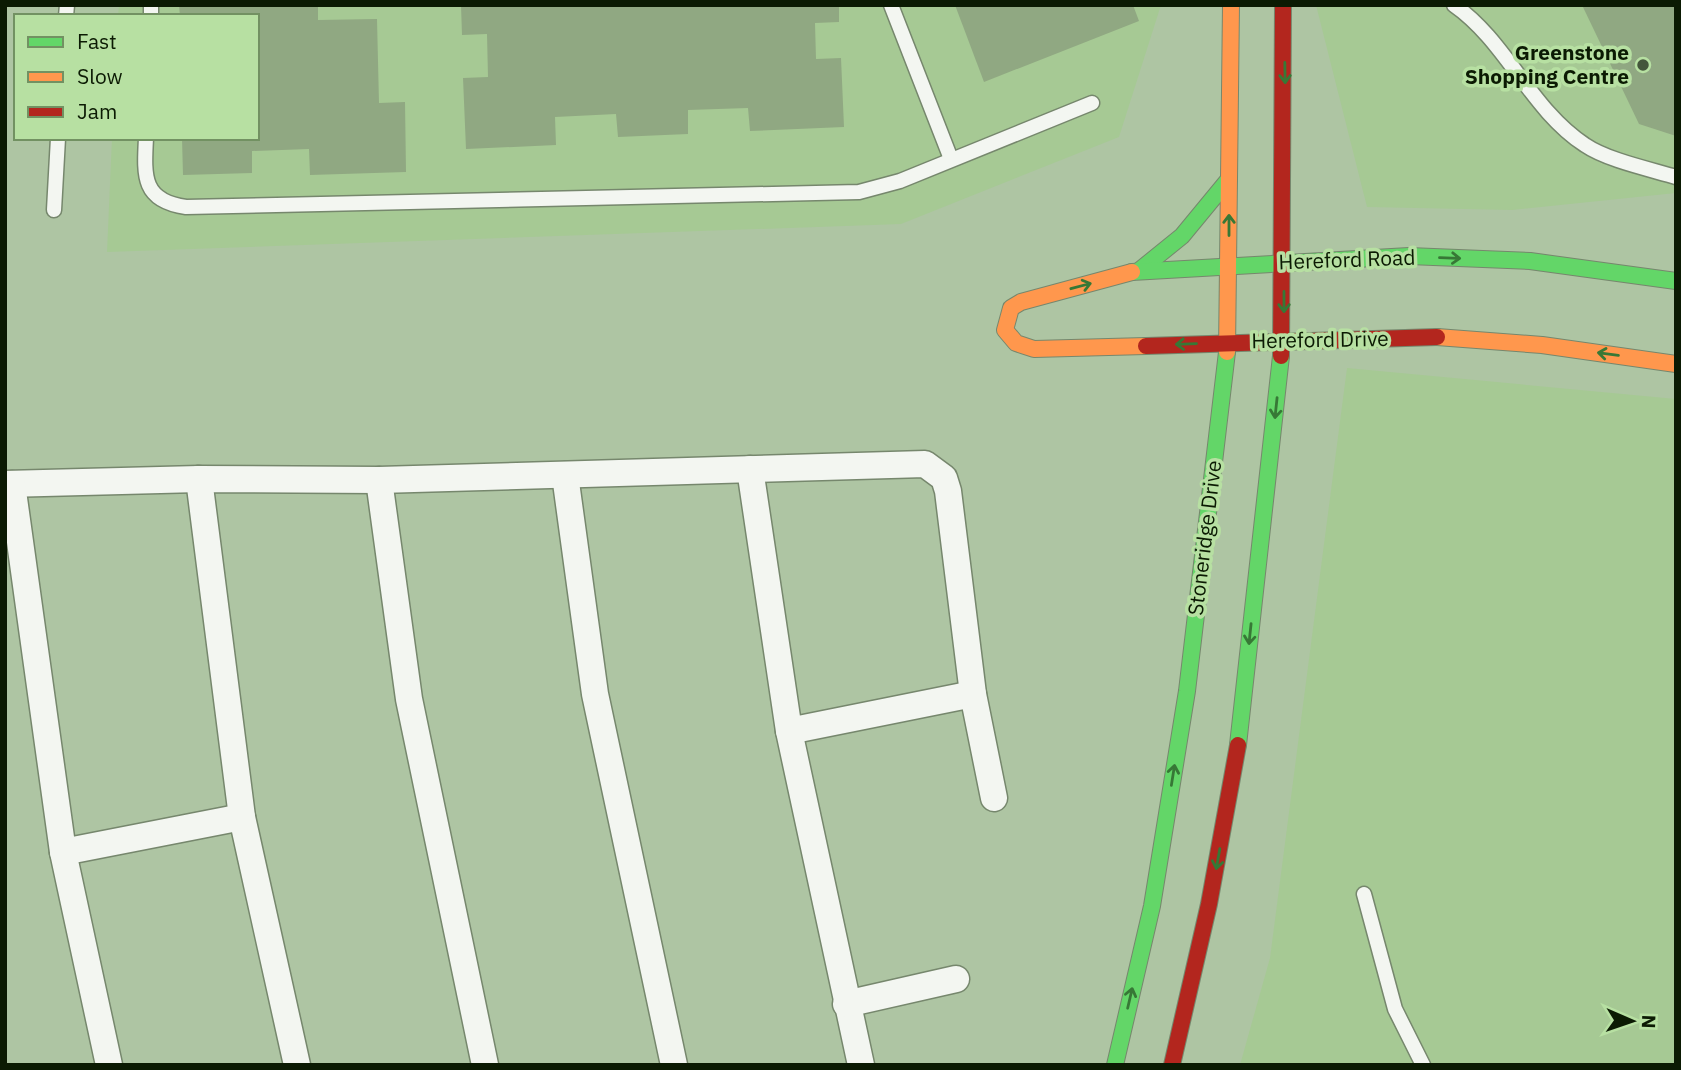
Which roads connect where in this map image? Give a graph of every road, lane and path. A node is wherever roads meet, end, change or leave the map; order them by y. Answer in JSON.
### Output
{"nodes":[{"id":1,"x":891,"y":5,"type":"edge"},
{"id":2,"x":1231,"y":5,"type":"edge"},
{"id":3,"x":1283,"y":5,"type":"edge"},
{"id":4,"x":1454,"y":5,"type":"edge"},
{"id":5,"x":1092,"y":103,"type":"dead end"},
{"id":6,"x":58,"y":140,"type":"edge"},
{"id":7,"x":146,"y":140,"type":"edge"},
{"id":8,"x":951,"y":159,"type":"junction"},
{"id":9,"x":1676,"y":177,"type":"edge"},
{"id":10,"x":1229,"y":179,"type":"junction"},
{"id":11,"x":54,"y":209,"type":"dead end"},
{"id":12,"x":1284,"y":263,"type":"junction"},
{"id":13,"x":1230,"y":265,"type":"junction"},
{"id":14,"x":1140,"y":270,"type":"junction"},
{"id":15,"x":1676,"y":281,"type":"edge"},
{"id":16,"x":1021,"y":302,"type":"joint"},
{"id":17,"x":1283,"y":340,"type":"junction"},
{"id":18,"x":1228,"y":342,"type":"junction"},
{"id":19,"x":1676,"y":364,"type":"edge"},
{"id":20,"x":750,"y":469,"type":"junction"},
{"id":21,"x":565,"y":475,"type":"junction"},
{"id":22,"x":198,"y":479,"type":"junction"},
{"id":23,"x":379,"y":480,"type":"junction"},
{"id":24,"x":8,"y":484,"type":"edge"},
{"id":25,"x":973,"y":694,"type":"junction"},
{"id":26,"x":789,"y":731,"type":"junction"},
{"id":27,"x":994,"y":798,"type":"dead end"},
{"id":28,"x":242,"y":817,"type":"junction"},
{"id":29,"x":63,"y":852,"type":"junction"},
{"id":30,"x":1364,"y":894,"type":"dead end"},
{"id":31,"x":956,"y":979,"type":"dead end"},
{"id":32,"x":846,"y":1004,"type":"junction"},
{"id":33,"x":109,"y":1065,"type":"edge"},
{"id":34,"x":297,"y":1065,"type":"edge"},
{"id":35,"x":485,"y":1065,"type":"edge"},
{"id":36,"x":674,"y":1065,"type":"edge"},
{"id":37,"x":861,"y":1065,"type":"edge"},
{"id":38,"x":1115,"y":1065,"type":"edge"},
{"id":39,"x":1172,"y":1065,"type":"edge"},
{"id":40,"x":1423,"y":1065,"type":"edge"}],
"edges":[{"from":1,"to":8,"type":"lane"},
{"from":2,"to":10,"type":"street","name":"Stoneridge Drive"},
{"from":3,"to":12,"type":"street","one_way":true},
{"from":4,"to":9,"type":"lane"},
{"from":5,"to":8,"type":"lane"},
{"from":6,"to":11,"type":"lane"},
{"from":7,"to":8,"type":"lane"},
{"from":13,"to":10,"type":"street","name":"Stoneridge Drive","one_way":true},
{"from":10,"to":14,"type":"street"},
{"from":12,"to":13,"type":"street","name":"Hereford Road"},
{"from":12,"to":15,"type":"street","name":"Hereford Road","one_way":true},
{"from":12,"to":17,"type":"street","one_way":true},
{"from":13,"to":14,"type":"street","name":"Hereford Road"},
{"from":13,"to":18,"type":"street","name":"Stoneridge Drive"},
{"from":16,"to":14,"type":"street","name":"Hereford Road","one_way":true},
{"from":18,"to":16,"type":"street","name":"Hereford Drive","one_way":true},
{"from":17,"to":18,"type":"street","name":"Hereford Drive"},
{"from":19,"to":17,"type":"street","name":"Hereford Drive","one_way":true},
{"from":17,"to":39,"type":"street","one_way":true},
{"from":38,"to":18,"type":"street","name":"Stoneridge Drive","one_way":true},
{"from":20,"to":21,"type":"street"},
{"from":20,"to":25,"type":"street"},
{"from":20,"to":26,"type":"street"},
{"from":21,"to":23,"type":"street"},
{"from":21,"to":36,"type":"street"},
{"from":22,"to":23,"type":"street"},
{"from":22,"to":24,"type":"street"},
{"from":22,"to":28,"type":"street"},
{"from":23,"to":35,"type":"street"},
{"from":24,"to":29,"type":"street"},
{"from":25,"to":26,"type":"street"},
{"from":25,"to":27,"type":"street"},
{"from":26,"to":32,"type":"street"},
{"from":28,"to":29,"type":"street"},
{"from":28,"to":34,"type":"street"},
{"from":29,"to":33,"type":"street"},
{"from":30,"to":40,"type":"lane"},
{"from":31,"to":32,"type":"street"},
{"from":32,"to":37,"type":"street"}]}
